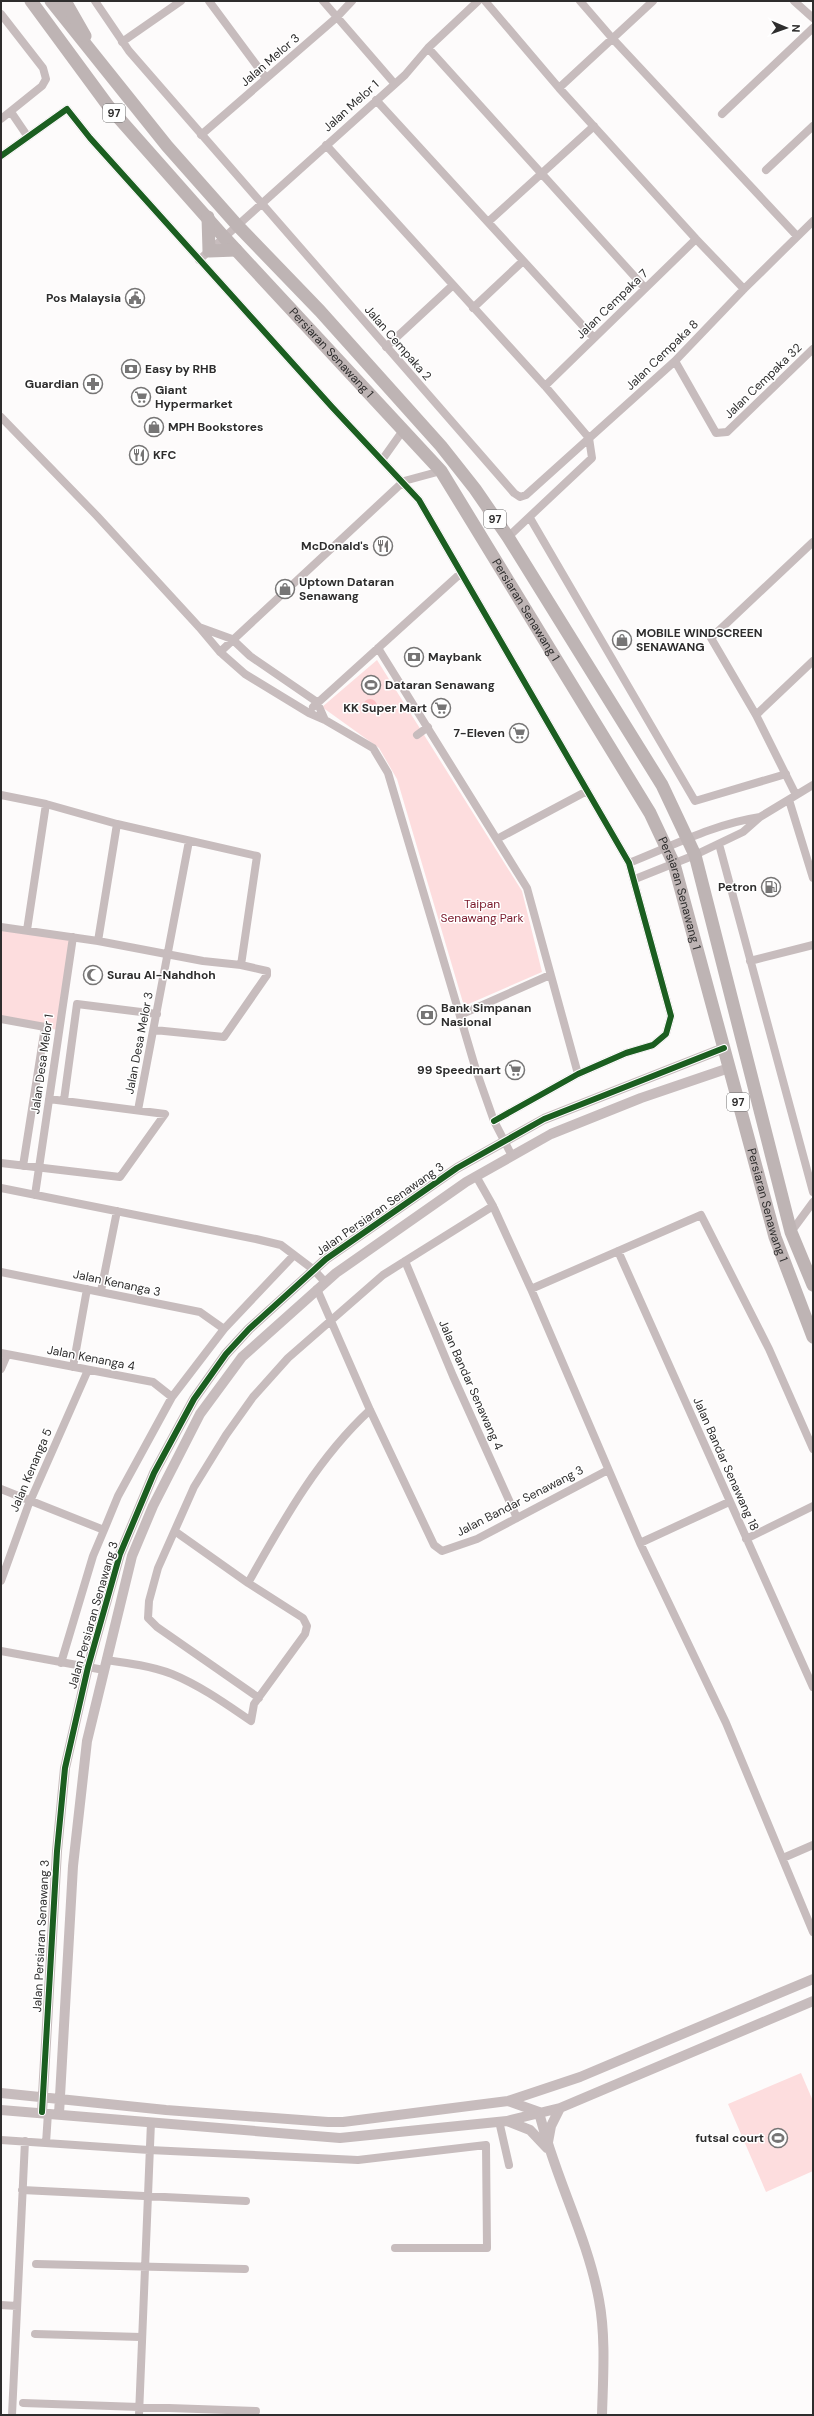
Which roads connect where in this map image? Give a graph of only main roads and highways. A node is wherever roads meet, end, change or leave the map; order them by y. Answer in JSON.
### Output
{"nodes":[{"id":1,"x":31,"y":1,"type":"edge"},
{"id":2,"x":51,"y":1,"type":"edge"},
{"id":3,"x":65,"y":1,"type":"edge"},
{"id":4,"x":100,"y":63,"type":"junction"},
{"id":5,"x":208,"y":217,"type":"junction"},
{"id":6,"x":236,"y":250,"type":"junction"},
{"id":7,"x":813,"y":1285,"type":"edge"},
{"id":8,"x":813,"y":1337,"type":"edge"}],
"edges":[{"from":1,"to":5,"type":"main road","name":"Persiaran Senawang 1","number":"97"},
{"from":2,"to":4,"type":"main road","name":"Persiaran Senawang 1","number":"97"},
{"from":3,"to":4,"type":"main road"},
{"from":4,"to":7,"type":"main road","name":"Persiaran Senawang 1","number":"97"},
{"from":5,"to":6,"type":"main road","name":"Persiaran Senawang 1","number":"97"},
{"from":5,"to":6,"type":"main road"},
{"from":6,"to":8,"type":"main road","name":"Persiaran Senawang 1","number":"97"}]}
